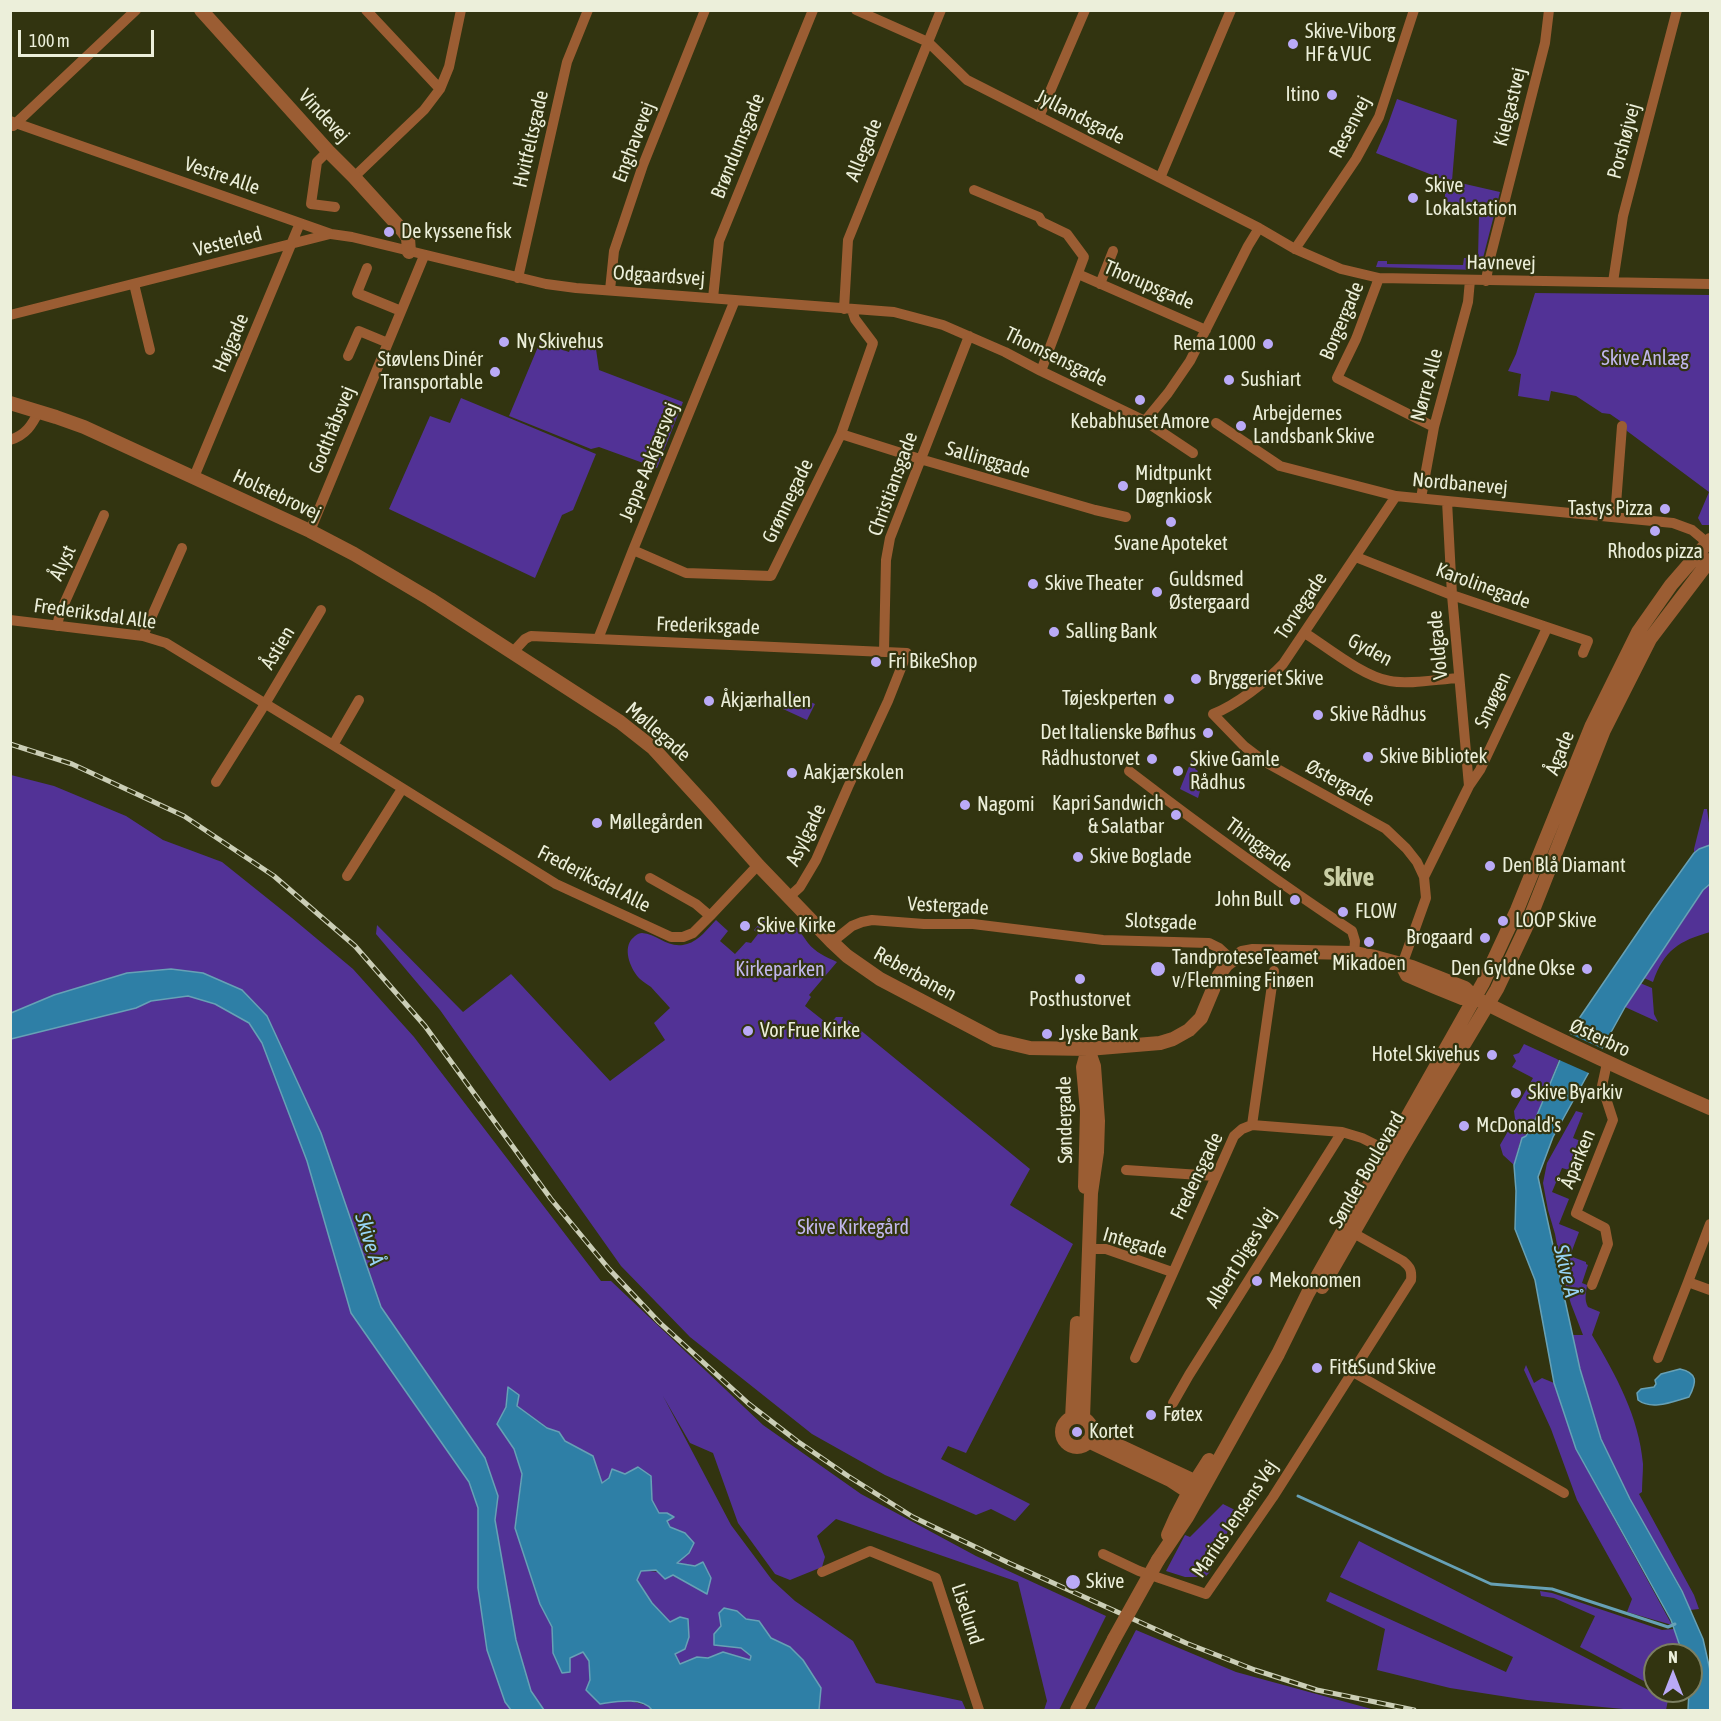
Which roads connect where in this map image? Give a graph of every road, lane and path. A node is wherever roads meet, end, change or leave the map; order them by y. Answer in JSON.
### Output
{"nodes":[{"id":1,"x":136,"y":10,"type":"edge"},
{"id":2,"x":201,"y":10,"type":"edge"},
{"id":3,"x":366,"y":10,"type":"edge"},
{"id":4,"x":461,"y":10,"type":"edge"},
{"id":5,"x":588,"y":10,"type":"edge"},
{"id":6,"x":705,"y":10,"type":"edge"},
{"id":7,"x":813,"y":10,"type":"edge"},
{"id":8,"x":856,"y":10,"type":"edge"},
{"id":9,"x":941,"y":10,"type":"edge"},
{"id":10,"x":1085,"y":10,"type":"edge"},
{"id":11,"x":1232,"y":10,"type":"edge"},
{"id":12,"x":1414,"y":10,"type":"edge"},
{"id":13,"x":1548,"y":10,"type":"edge"},
{"id":14,"x":1677,"y":10,"type":"edge"},
{"id":15,"x":928,"y":42,"type":"junction"},
{"id":16,"x":440,"y":89,"type":"junction"},
{"id":17,"x":1039,"y":117,"type":"junction"},
{"id":18,"x":12,"y":124,"type":"edge"},
{"id":19,"x":328,"y":151,"type":"junction"},
{"id":20,"x":354,"y":177,"type":"junction"},
{"id":21,"x":1160,"y":178,"type":"junction"},
{"id":22,"x":974,"y":190,"type":"dead end"},
{"id":23,"x":335,"y":207,"type":"dead end"},
{"id":24,"x":300,"y":223,"type":"junction"},
{"id":25,"x":1259,"y":228,"type":"junction"},
{"id":26,"x":331,"y":234,"type":"junction"},
{"id":27,"x":292,"y":244,"type":"junction"},
{"id":28,"x":1295,"y":249,"type":"junction"},
{"id":29,"x":1113,"y":251,"type":"dead end"},
{"id":30,"x":409,"y":252,"type":"junction"},
{"id":31,"x":424,"y":256,"type":"junction"},
{"id":32,"x":367,"y":268,"type":"dead end"},
{"id":33,"x":1077,"y":274,"type":"junction"},
{"id":34,"x":518,"y":278,"type":"junction"},
{"id":35,"x":1379,"y":278,"type":"junction"},
{"id":36,"x":1470,"y":280,"type":"junction"},
{"id":37,"x":1485,"y":281,"type":"junction"},
{"id":38,"x":1613,"y":282,"type":"junction"},
{"id":39,"x":134,"y":284,"type":"junction"},
{"id":40,"x":1100,"y":284,"type":"junction"},
{"id":41,"x":1710,"y":284,"type":"edge"},
{"id":42,"x":610,"y":290,"type":"junction"},
{"id":43,"x":713,"y":298,"type":"junction"},
{"id":44,"x":735,"y":300,"type":"junction"},
{"id":45,"x":848,"y":309,"type":"junction"},
{"id":46,"x":401,"y":311,"type":"junction"},
{"id":47,"x":894,"y":312,"type":"joint"},
{"id":48,"x":10,"y":315,"type":"edge"},
{"id":49,"x":1206,"y":330,"type":"junction"},
{"id":50,"x":969,"y":336,"type":"junction"},
{"id":51,"x":388,"y":343,"type":"junction"},
{"id":52,"x":150,"y":351,"type":"dead end"},
{"id":53,"x":348,"y":356,"type":"dead end"},
{"id":54,"x":1041,"y":371,"type":"junction"},
{"id":55,"x":10,"y":403,"type":"edge"},
{"id":56,"x":39,"y":411,"type":"junction"},
{"id":57,"x":1145,"y":421,"type":"junction"},
{"id":58,"x":1216,"y":423,"type":"dead end"},
{"id":59,"x":1622,"y":426,"type":"dead end"},
{"id":60,"x":1434,"y":427,"type":"junction"},
{"id":61,"x":841,"y":434,"type":"junction"},
{"id":62,"x":10,"y":440,"type":"edge"},
{"id":63,"x":1193,"y":453,"type":"dead end"},
{"id":64,"x":920,"y":459,"type":"junction"},
{"id":65,"x":194,"y":477,"type":"junction"},
{"id":66,"x":1396,"y":496,"type":"junction"},
{"id":67,"x":1421,"y":498,"type":"junction"},
{"id":68,"x":1447,"y":501,"type":"junction"},
{"id":69,"x":104,"y":516,"type":"dead end"},
{"id":70,"x":1126,"y":517,"type":"dead end"},
{"id":71,"x":1615,"y":517,"type":"junction"},
{"id":72,"x":310,"y":531,"type":"junction"},
{"id":73,"x":1710,"y":543,"type":"edge"},
{"id":74,"x":182,"y":548,"type":"dead end"},
{"id":75,"x":633,"y":550,"type":"junction"},
{"id":76,"x":1356,"y":557,"type":"junction"},
{"id":77,"x":1710,"y":560,"type":"edge"},
{"id":78,"x":1452,"y":595,"type":"junction"},
{"id":79,"x":321,"y":610,"type":"dead end"},
{"id":80,"x":10,"y":620,"type":"edge"},
{"id":81,"x":57,"y":626,"type":"junction"},
{"id":82,"x":1547,"y":628,"type":"junction"},
{"id":83,"x":1305,"y":633,"type":"junction"},
{"id":84,"x":143,"y":636,"type":"junction"},
{"id":85,"x":598,"y":639,"type":"junction"},
{"id":86,"x":884,"y":651,"type":"junction"},
{"id":87,"x":513,"y":652,"type":"junction"},
{"id":88,"x":908,"y":653,"type":"joint"},
{"id":89,"x":1583,"y":653,"type":"dead end"},
{"id":90,"x":1459,"y":678,"type":"junction"},
{"id":91,"x":359,"y":700,"type":"dead end"},
{"id":92,"x":265,"y":704,"type":"junction"},
{"id":93,"x":1213,"y":714,"type":"joint"},
{"id":94,"x":333,"y":745,"type":"junction"},
{"id":95,"x":1129,"y":771,"type":"dead end"},
{"id":96,"x":216,"y":782,"type":"dead end"},
{"id":97,"x":1470,"y":786,"type":"junction"},
{"id":98,"x":402,"y":789,"type":"junction"},
{"id":99,"x":758,"y":865,"type":"junction"},
{"id":100,"x":347,"y":876,"type":"dead end"},
{"id":101,"x":1424,"y":877,"type":"junction"},
{"id":102,"x":650,"y":878,"type":"dead end"},
{"id":103,"x":789,"y":897,"type":"junction"},
{"id":104,"x":710,"y":916,"type":"junction"},
{"id":105,"x":1068,"y":936,"type":"joint"},
{"id":106,"x":832,"y":942,"type":"junction"},
{"id":107,"x":1354,"y":954,"type":"junction"},
{"id":108,"x":1231,"y":959,"type":"junction"},
{"id":109,"x":1402,"y":965,"type":"junction"},
{"id":110,"x":1274,"y":971,"type":"dead end"},
{"id":111,"x":1475,"y":998,"type":"junction"},
{"id":112,"x":1488,"y":1004,"type":"junction"},
{"id":113,"x":1088,"y":1049,"type":"junction"},
{"id":114,"x":1607,"y":1063,"type":"junction"},
{"id":115,"x":1710,"y":1108,"type":"edge"},
{"id":116,"x":1252,"y":1125,"type":"junction"},
{"id":117,"x":1342,"y":1132,"type":"junction"},
{"id":118,"x":1394,"y":1151,"type":"junction"},
{"id":119,"x":1126,"y":1170,"type":"dead end"},
{"id":120,"x":1215,"y":1176,"type":"junction"},
{"id":121,"x":1710,"y":1224,"type":"edge"},
{"id":122,"x":1349,"y":1231,"type":"junction"},
{"id":123,"x":1088,"y":1249,"type":"junction"},
{"id":124,"x":1172,"y":1272,"type":"junction"},
{"id":125,"x":1688,"y":1282,"type":"junction"},
{"id":126,"x":1592,"y":1285,"type":"dead end"},
{"id":127,"x":1710,"y":1290,"type":"edge"},
{"id":128,"x":1135,"y":1358,"type":"dead end"},
{"id":129,"x":1658,"y":1358,"type":"dead end"},
{"id":130,"x":1353,"y":1372,"type":"junction"},
{"id":131,"x":1173,"y":1403,"type":"dead end"},
{"id":132,"x":1077,"y":1418,"type":"junction"},
{"id":133,"x":1090,"y":1437,"type":"junction"},
{"id":134,"x":1196,"y":1489,"type":"junction"},
{"id":135,"x":1564,"y":1493,"type":"dead end"},
{"id":136,"x":1103,"y":1554,"type":"dead end"},
{"id":137,"x":822,"y":1572,"type":"dead end"},
{"id":138,"x":979,"y":1710,"type":"edge"},
{"id":139,"x":1077,"y":1710,"type":"edge"}],
"edges":[{"from":1,"to":18,"type":"street"},
{"from":2,"to":19,"type":"street","name":"Vindevej"},
{"from":3,"to":16,"type":"street"},
{"from":4,"to":16,"type":"street"},
{"from":5,"to":34,"type":"street","name":"Hvitfeltsgade"},
{"from":6,"to":42,"type":"street","name":"Enghavevej"},
{"from":7,"to":43,"type":"street","name":"Brøndumsgade"},
{"from":8,"to":15,"type":"street","name":"Jyllandsgade"},
{"from":9,"to":15,"type":"street","name":"Allegade"},
{"from":10,"to":17,"type":"street"},
{"from":11,"to":21,"type":"street"},
{"from":12,"to":28,"type":"street","name":"Resenvej"},
{"from":13,"to":37,"type":"street","name":"Kielgastvej"},
{"from":14,"to":38,"type":"street","name":"Porshøjvej"},
{"from":15,"to":17,"type":"street","name":"Jyllandsgade"},
{"from":15,"to":45,"type":"street","name":"Allegade"},
{"from":16,"to":20,"type":"street"},
{"from":17,"to":21,"type":"street","name":"Jyllandsgade"},
{"from":18,"to":24,"type":"street","name":"Vestre Alle"},
{"from":19,"to":20,"type":"street","name":"Vindevej"},
{"from":19,"to":23,"type":"street"},
{"from":20,"to":30,"type":"street","name":"Vindevej"},
{"from":21,"to":25,"type":"street","name":"Jyllandsgade"},
{"from":22,"to":33,"type":"street"},
{"from":24,"to":26,"type":"street","name":"Vestre Alle"},
{"from":24,"to":27,"type":"street","name":"Højgade"},
{"from":25,"to":28,"type":"street","name":"Jyllandsgade"},
{"from":25,"to":49,"type":"street","name":"Thorupsgade"},
{"from":26,"to":27,"type":"street","name":"Vesterled"},
{"from":26,"to":30,"type":"street","name":"Vestre Alle"},
{"from":27,"to":39,"type":"street","name":"Vesterled"},
{"from":27,"to":65,"type":"street","name":"Højgade"},
{"from":28,"to":35,"type":"street","name":"Havnevej"},
{"from":29,"to":40,"type":"street"},
{"from":30,"to":31,"type":"street","name":"Vestre Alle"},
{"from":31,"to":34,"type":"street","name":"Odgaardsvej"},
{"from":31,"to":46,"type":"street","name":"Godthåbsvej"},
{"from":32,"to":46,"type":"street"},
{"from":33,"to":40,"type":"street","name":"Thorupsgade"},
{"from":33,"to":54,"type":"street"},
{"from":34,"to":42,"type":"street","name":"Odgaardsvej"},
{"from":35,"to":36,"type":"street","name":"Havnevej"},
{"from":35,"to":60,"type":"street","name":"Borgergade"},
{"from":36,"to":37,"type":"street","name":"Havnevej"},
{"from":36,"to":60,"type":"street","name":"Nørre Alle"},
{"from":37,"to":38,"type":"street","name":"Havnevej"},
{"from":38,"to":41,"type":"street","name":"Havnevej"},
{"from":39,"to":48,"type":"street","name":"Vesterled"},
{"from":39,"to":52,"type":"street"},
{"from":40,"to":49,"type":"street","name":"Thorupsgade"},
{"from":42,"to":43,"type":"street","name":"Odgaardsvej"},
{"from":43,"to":44,"type":"street","name":"Odgaardsvej"},
{"from":44,"to":45,"type":"street","name":"Odgaardsvej"},
{"from":44,"to":75,"type":"street","name":"Jeppe Aakjærsvej"},
{"from":45,"to":47,"type":"street","name":"Odgaardsvej"},
{"from":45,"to":61,"type":"street","name":"Grønnegade"},
{"from":46,"to":51,"type":"street","name":"Godthåbsvej"},
{"from":47,"to":50,"type":"street","name":"Thomsensgade"},
{"from":49,"to":57,"type":"street","name":"Thorupsgade"},
{"from":50,"to":54,"type":"street","name":"Thomsensgade"},
{"from":50,"to":64,"type":"street","name":"Christiansgade"},
{"from":51,"to":53,"type":"street","name":"Godthåbsvej"},
{"from":51,"to":72,"type":"street","name":"Godthåbsvej"},
{"from":54,"to":57,"type":"street","name":"Thomsensgade"},
{"from":55,"to":56,"type":"street","name":"Holstebrovej"},
{"from":56,"to":62,"type":"street"},
{"from":56,"to":65,"type":"street","name":"Holstebrovej"},
{"from":57,"to":63,"type":"street","name":"Thomsensgade"},
{"from":58,"to":66,"type":"street","name":"Nordbanevej"},
{"from":59,"to":71,"type":"street"},
{"from":60,"to":67,"type":"street","name":"Nørre Alle"},
{"from":61,"to":64,"type":"street","name":"Sallinggade"},
{"from":61,"to":75,"type":"street","name":"Grønnegade"},
{"from":64,"to":70,"type":"street","name":"Sallinggade"},
{"from":64,"to":86,"type":"street","name":"Christiansgade"},
{"from":65,"to":72,"type":"street","name":"Holstebrovej"},
{"from":66,"to":67,"type":"street","name":"Nordbanevej"},
{"from":66,"to":76,"type":"street","name":"Torvegade"},
{"from":67,"to":68,"type":"street","name":"Nordbanevej"},
{"from":68,"to":71,"type":"street","name":"Nordbanevej"},
{"from":68,"to":78,"type":"street","name":"Voldgade"},
{"from":69,"to":81,"type":"street","name":"Ålyst"},
{"from":71,"to":73,"type":"street","name":"Nordbanevej"},
{"from":72,"to":87,"type":"street","name":"Holstebrovej"},
{"from":73,"to":111,"type":"street","name":"Ågade"},
{"from":74,"to":84,"type":"street"},
{"from":75,"to":85,"type":"street","name":"Jeppe Aakjærsvej"},
{"from":76,"to":78,"type":"street","name":"Karolinegade"},
{"from":76,"to":83,"type":"street","name":"Torvegade"},
{"from":77,"to":112,"type":"street","name":"Ågade"},
{"from":78,"to":82,"type":"street","name":"Karolinegade"},
{"from":78,"to":90,"type":"street","name":"Voldgade"},
{"from":79,"to":92,"type":"street","name":"Åstien"},
{"from":80,"to":81,"type":"street","name":"Frederiksdal Alle"},
{"from":81,"to":84,"type":"street","name":"Frederiksdal Alle"},
{"from":82,"to":89,"type":"street","name":"Karolinegade"},
{"from":82,"to":97,"type":"street","name":"Smøgen"},
{"from":83,"to":90,"type":"street","name":"Gyden"},
{"from":83,"to":93,"type":"street","name":"Torvegade"},
{"from":84,"to":92,"type":"street","name":"Frederiksdal Alle"},
{"from":85,"to":86,"type":"street","name":"Frederiksgade"},
{"from":85,"to":87,"type":"street","name":"Frederiksgade"},
{"from":86,"to":88,"type":"street","name":"Frederiksgade"},
{"from":87,"to":99,"type":"street","name":"Møllegade"},
{"from":88,"to":103,"type":"street","name":"Asylgade"},
{"from":90,"to":97,"type":"street","name":"Voldgade"},
{"from":91,"to":94,"type":"street"},
{"from":92,"to":94,"type":"street","name":"Frederiksdal Alle"},
{"from":92,"to":96,"type":"street"},
{"from":93,"to":101,"type":"street","name":"Østergade"},
{"from":94,"to":98,"type":"street","name":"Frederiksdal Alle"},
{"from":95,"to":107,"type":"street","name":"Thinggade"},
{"from":97,"to":101,"type":"street","name":"Smøgen"},
{"from":98,"to":100,"type":"street"},
{"from":98,"to":104,"type":"street","name":"Frederiksdal Alle"},
{"from":99,"to":103,"type":"street","name":"Reberbanen"},
{"from":99,"to":104,"type":"street","name":"Frederiksdal Alle"},
{"from":101,"to":109,"type":"street","name":"Østergade"},
{"from":102,"to":104,"type":"street"},
{"from":103,"to":106,"type":"street","name":"Reberbanen"},
{"from":105,"to":106,"type":"street","name":"Vestergade"},
{"from":105,"to":108,"type":"street","name":"Slotsgade"},
{"from":106,"to":113,"type":"street","name":"Reberbanen"},
{"from":107,"to":108,"type":"street"},
{"from":107,"to":109,"type":"street"},
{"from":108,"to":113,"type":"street","name":"Reberbanen"},
{"from":109,"to":111,"type":"street","name":"Østerbro"},
{"from":110,"to":116,"type":"street","name":"Fredensgade"},
{"from":111,"to":112,"type":"street","name":"Østerbro"},
{"from":111,"to":118,"type":"street","name":"Sønder Boulevard"},
{"from":112,"to":114,"type":"street","name":"Østerbro"},
{"from":112,"to":118,"type":"street","name":"Sønder Boulevard"},
{"from":113,"to":123,"type":"street","name":"Søndergade"},
{"from":113,"to":132,"type":"street","name":"Søndergade"},
{"from":114,"to":115,"type":"street","name":"Østerbro"},
{"from":114,"to":126,"type":"street","name":"Åparken"},
{"from":116,"to":117,"type":"street"},
{"from":116,"to":120,"type":"street","name":"Fredensgade"},
{"from":117,"to":118,"type":"street"},
{"from":117,"to":131,"type":"street","name":"Albert Diges Vej"},
{"from":118,"to":122,"type":"street","name":"Sønder Boulevard"},
{"from":119,"to":120,"type":"street"},
{"from":120,"to":124,"type":"street","name":"Fredensgade"},
{"from":121,"to":125,"type":"street"},
{"from":122,"to":130,"type":"street","name":"Marius Jensens Vej"},
{"from":122,"to":134,"type":"street","name":"Sønder Boulevard"},
{"from":123,"to":124,"type":"street","name":"Integade"},
{"from":123,"to":132,"type":"street","name":"Søndergade"},
{"from":124,"to":128,"type":"street","name":"Fredensgade"},
{"from":125,"to":127,"type":"street"},
{"from":125,"to":129,"type":"street"},
{"from":130,"to":135,"type":"street"},
{"from":130,"to":136,"type":"street","name":"Marius Jensens Vej"},
{"from":132,"to":133,"type":"street"},
{"from":132,"to":133,"type":"street"},
{"from":133,"to":134,"type":"street"},
{"from":134,"to":139,"type":"street","name":"Sønder Boulevard","bridge":true},
{"from":137,"to":138,"type":"street","name":"Liselund"}]}
